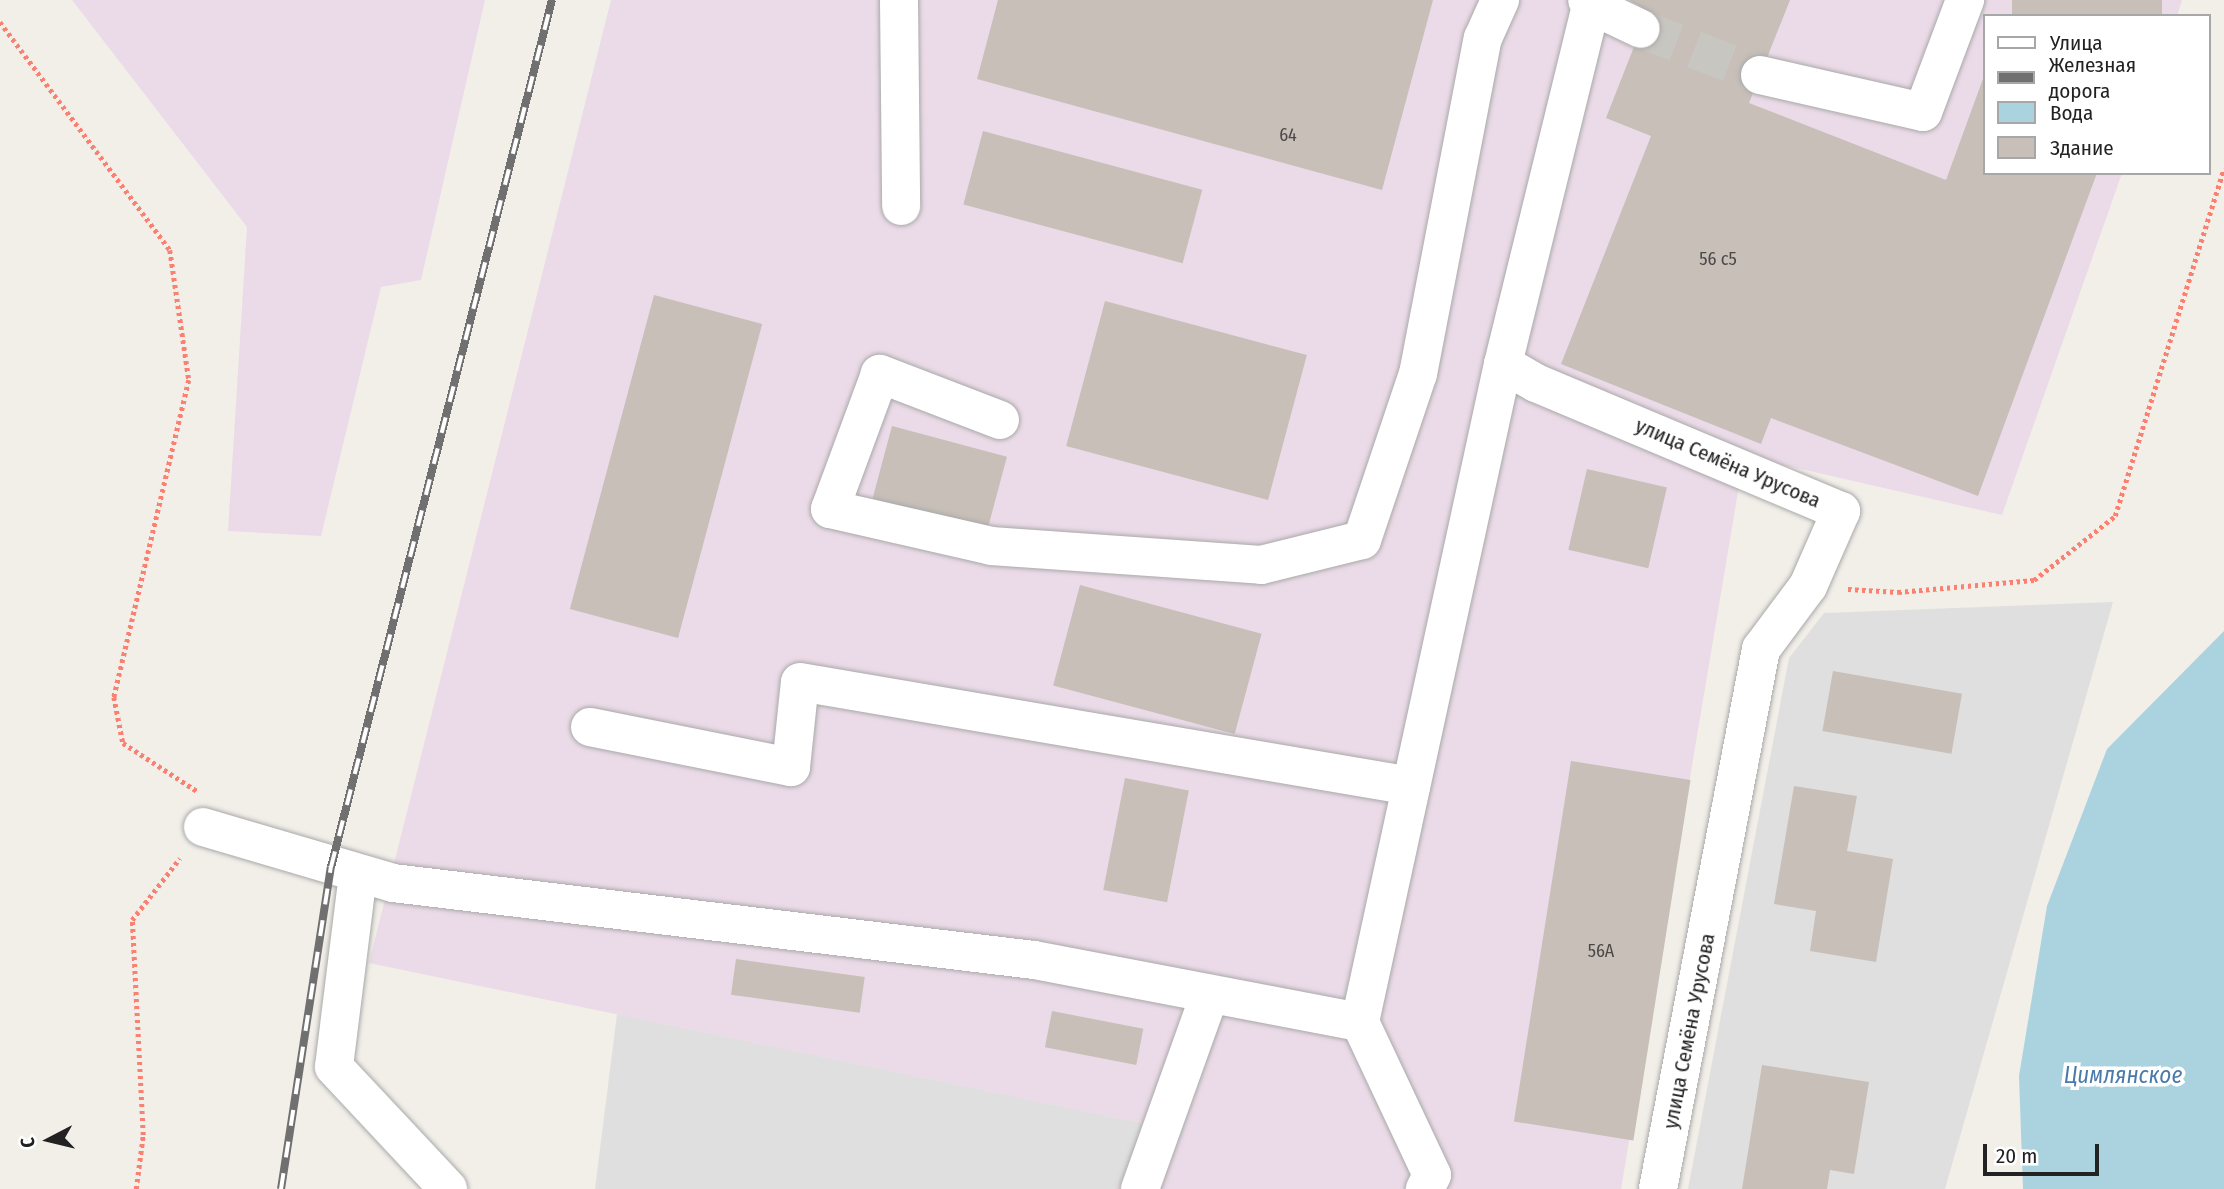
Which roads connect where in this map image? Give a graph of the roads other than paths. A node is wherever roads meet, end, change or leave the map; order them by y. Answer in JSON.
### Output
{"nodes":[{"id":1,"x":899,"y":0,"type":"edge"},
{"id":2,"x":1500,"y":0,"type":"edge"},
{"id":3,"x":1965,"y":0,"type":"edge"},
{"id":4,"x":1589,"y":3,"type":"edge"},
{"id":5,"x":1641,"y":29,"type":"tunnel mouth"},
{"id":6,"x":1760,"y":75,"type":"tunnel mouth"},
{"id":7,"x":901,"y":206,"type":"dead end"},
{"id":8,"x":1503,"y":364,"type":"junction"},
{"id":9,"x":1000,"y":420,"type":"dead end"},
{"id":10,"x":590,"y":727,"type":"dead end"},
{"id":11,"x":1411,"y":786,"type":"junction"},
{"id":12,"x":203,"y":827,"type":"road end"},
{"id":13,"x":358,"y":874,"type":"junction"},
{"id":14,"x":1210,"y":994,"type":"junction"},
{"id":15,"x":1360,"y":1022,"type":"junction"},
{"id":16,"x":448,"y":1189,"type":"edge"},
{"id":17,"x":1140,"y":1189,"type":"edge"},
{"id":18,"x":1425,"y":1189,"type":"edge"},
{"id":19,"x":1658,"y":1189,"type":"edge"}],
"edges":[{"from":1,"to":7,"type":"street"},
{"from":2,"to":9,"type":"street"},
{"from":3,"to":6,"type":"street"},
{"from":4,"to":5,"type":"street"},
{"from":4,"to":8,"type":"street"},
{"from":8,"to":11,"type":"street"},
{"from":8,"to":19,"type":"street","name":"улица Семёна Урусова"},
{"from":10,"to":11,"type":"street"},
{"from":11,"to":15,"type":"street"},
{"from":12,"to":13,"type":"street"},
{"from":13,"to":14,"type":"street"},
{"from":13,"to":16,"type":"street"},
{"from":14,"to":15,"type":"street"},
{"from":14,"to":17,"type":"street"},
{"from":15,"to":18,"type":"street"}]}
